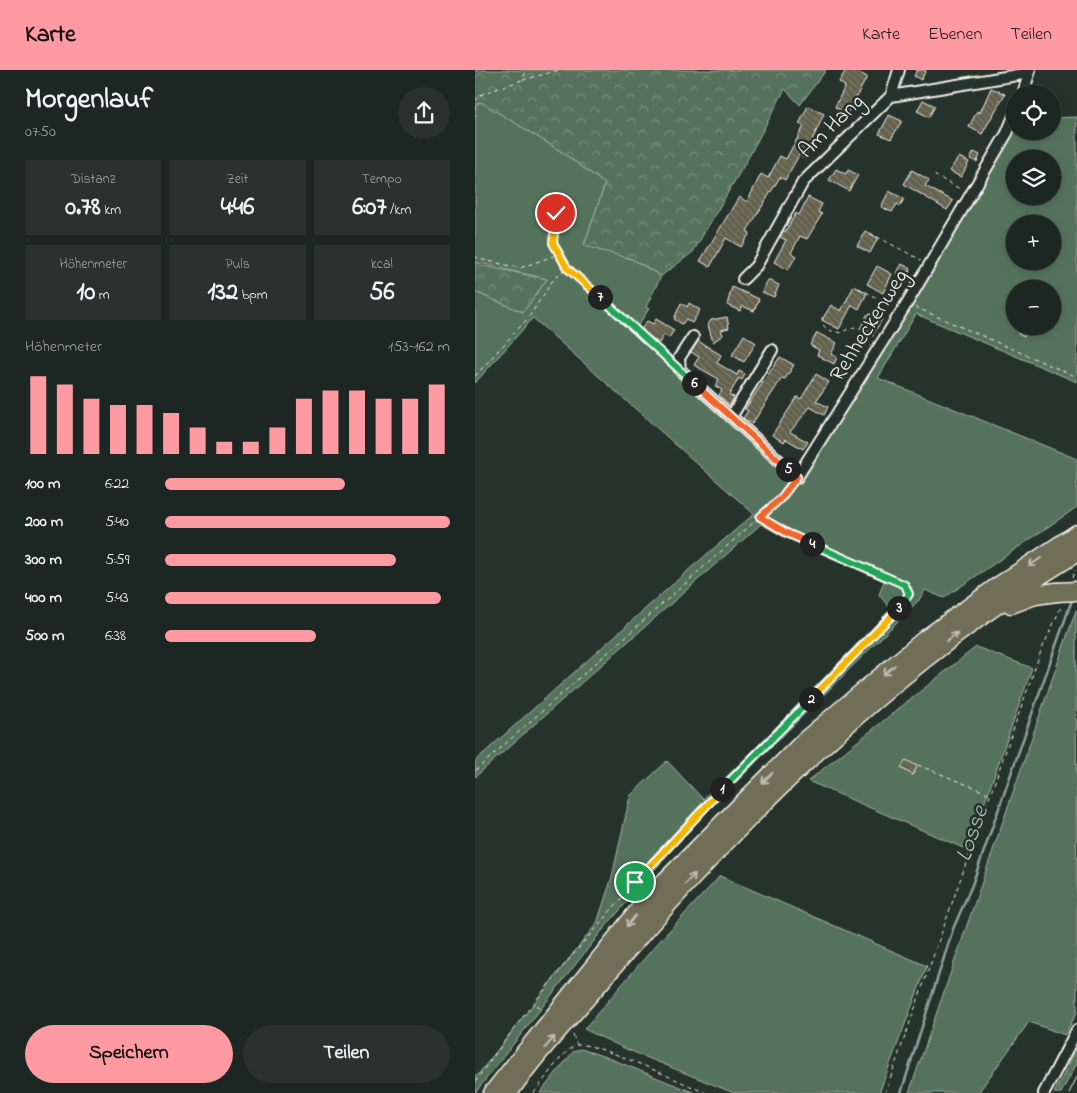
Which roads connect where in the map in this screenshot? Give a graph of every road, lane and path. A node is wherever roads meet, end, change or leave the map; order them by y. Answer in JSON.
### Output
{"nodes":[{"id":1,"x":527,"y":70,"type":"edge"},
{"id":2,"x":559,"y":70,"type":"edge"},
{"id":3,"x":899,"y":70,"type":"edge"},
{"id":4,"x":1029,"y":72,"type":"edge"},
{"id":5,"x":522,"y":80,"type":"junction"},
{"id":6,"x":1025,"y":85,"type":"edge"},
{"id":7,"x":891,"y":96,"type":"junction"},
{"id":8,"x":475,"y":102,"type":"edge"},
{"id":9,"x":475,"y":118,"type":"edge"},
{"id":10,"x":1006,"y":135,"type":"edge"},
{"id":11,"x":934,"y":175,"type":"dead end"},
{"id":12,"x":966,"y":192,"type":"dead end"},
{"id":13,"x":556,"y":213,"type":"dead end"},
{"id":14,"x":870,"y":233,"type":"dead end"},
{"id":15,"x":559,"y":254,"type":"junction"},
{"id":16,"x":475,"y":256,"type":"edge"},
{"id":17,"x":923,"y":261,"type":"dead end"},
{"id":18,"x":567,"y":268,"type":"junction"},
{"id":19,"x":743,"y":279,"type":"dead end"},
{"id":20,"x":859,"y":288,"type":"dead end"},
{"id":21,"x":907,"y":303,"type":"junction"},
{"id":22,"x":895,"y":308,"type":"dead end"},
{"id":23,"x":822,"y":317,"type":"dead end"},
{"id":24,"x":873,"y":335,"type":"dead end"},
{"id":25,"x":693,"y":336,"type":"dead end"},
{"id":26,"x":773,"y":350,"type":"dead end"},
{"id":27,"x":680,"y":370,"type":"junction"},
{"id":28,"x":475,"y":376,"type":"edge"},
{"id":29,"x":1077,"y":377,"type":"edge"},
{"id":30,"x":731,"y":417,"type":"junction"},
{"id":31,"x":797,"y":477,"type":"junction"},
{"id":32,"x":760,"y":517,"type":"junction"},
{"id":33,"x":1074,"y":544,"type":"edge"},
{"id":34,"x":1077,"y":591,"type":"edge"},
{"id":35,"x":1059,"y":599,"type":"junction"},
{"id":36,"x":981,"y":616,"type":"junction"},
{"id":37,"x":918,"y":765,"type":"dead end"},
{"id":38,"x":475,"y":770,"type":"edge"},
{"id":39,"x":991,"y":794,"type":"junction"},
{"id":40,"x":535,"y":1004,"type":"junction"},
{"id":41,"x":541,"y":1009,"type":"dead end"},
{"id":42,"x":570,"y":1030,"type":"dead end"},
{"id":43,"x":1077,"y":1030,"type":"edge"},
{"id":44,"x":577,"y":1045,"type":"junction"},
{"id":45,"x":475,"y":1082,"type":"edge"},
{"id":46,"x":493,"y":1093,"type":"edge"},
{"id":47,"x":508,"y":1093,"type":"edge"},
{"id":48,"x":535,"y":1093,"type":"edge"},
{"id":49,"x":706,"y":1093,"type":"edge"},
{"id":50,"x":885,"y":1093,"type":"edge"},
{"id":51,"x":1044,"y":1093,"type":"edge"}],
"edges":[{"from":1,"to":5,"type":"path"},
{"from":2,"to":5,"type":"path"},
{"from":3,"to":7,"type":"street"},
{"from":4,"to":6,"type":"street"},
{"from":4,"to":7,"type":"street","name":"Am Hang"},
{"from":5,"to":8,"type":"path"},
{"from":7,"to":19,"type":"street","name":"Am Hang"},
{"from":8,"to":9,"type":"path"},
{"from":10,"to":21,"type":"street","name":"Rehheckenweg"},
{"from":11,"to":12,"type":"path"},
{"from":13,"to":15,"type":"path"},
{"from":14,"to":17,"type":"path"},
{"from":15,"to":16,"type":"path"},
{"from":15,"to":18,"type":"path"},
{"from":18,"to":27,"type":"path"},
{"from":18,"to":28,"type":"path"},
{"from":20,"to":22,"type":"path"},
{"from":21,"to":29,"type":"path"},
{"from":21,"to":31,"type":"street","name":"Rehheckenweg"},
{"from":23,"to":24,"type":"path"},
{"from":25,"to":27,"type":"street"},
{"from":26,"to":30,"type":"street"},
{"from":27,"to":30,"type":"street"},
{"from":30,"to":31,"type":"street"},
{"from":31,"to":32,"type":"path"},
{"from":32,"to":38,"type":"path"},
{"from":32,"to":40,"type":"path"},
{"from":33,"to":36,"type":"highway"},
{"from":33,"to":46,"type":"highway","one_way":true},
{"from":34,"to":35,"type":"highway","bridge":true},
{"from":35,"to":36,"type":"highway"},
{"from":35,"to":39,"type":"path"},
{"from":47,"to":36,"type":"highway","one_way":true},
{"from":37,"to":39,"type":"path"},
{"from":39,"to":50,"type":"path"},
{"from":40,"to":41,"type":"path"},
{"from":40,"to":45,"type":"path"},
{"from":42,"to":44,"type":"path"},
{"from":43,"to":51,"type":"street"},
{"from":44,"to":48,"type":"path"},
{"from":44,"to":49,"type":"path"}]}
